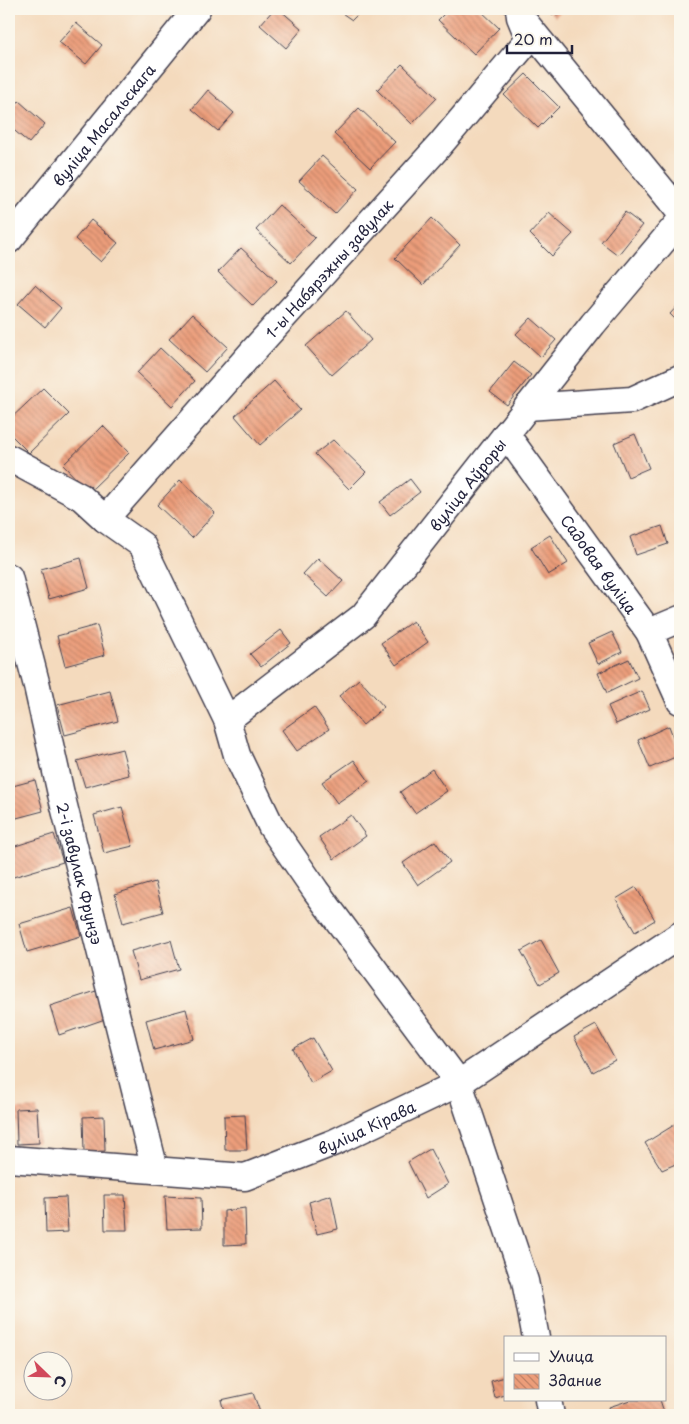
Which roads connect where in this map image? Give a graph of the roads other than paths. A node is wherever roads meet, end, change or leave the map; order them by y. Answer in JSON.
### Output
{"nodes":[{"id":1,"x":197,"y":9,"type":"edge"},
{"id":2,"x":517,"y":11,"type":"edge"},
{"id":3,"x":680,"y":212,"type":"edge"},
{"id":4,"x":680,"y":221,"type":"edge"},
{"id":5,"x":9,"y":240,"type":"edge"},
{"id":6,"x":680,"y":378,"type":"edge"},
{"id":7,"x":527,"y":407,"type":"junction"},
{"id":8,"x":506,"y":434,"type":"junction"},
{"id":9,"x":9,"y":458,"type":"edge"},
{"id":10,"x":106,"y":519,"type":"junction"},
{"id":11,"x":9,"y":577,"type":"edge"},
{"id":12,"x":680,"y":619,"type":"edge"},
{"id":13,"x":649,"y":632,"type":"junction"},
{"id":14,"x":680,"y":701,"type":"edge"},
{"id":15,"x":227,"y":720,"type":"junction"},
{"id":16,"x":680,"y":936,"type":"edge"},
{"id":17,"x":459,"y":1083,"type":"junction"},
{"id":18,"x":9,"y":1159,"type":"edge"},
{"id":19,"x":155,"y":1170,"type":"junction"},
{"id":20,"x":536,"y":1336,"type":"edge"},
{"id":21,"x":549,"y":1402,"type":"edge"},
{"id":22,"x":552,"y":1415,"type":"edge"}],
"edges":[{"from":1,"to":5,"type":"street","name":"вуліца Масальскага"},
{"from":2,"to":3,"type":"street"},
{"from":2,"to":10,"type":"street","name":"1-ы Набярэжны завулак"},
{"from":4,"to":7,"type":"street","name":"вуліца Аўроры"},
{"from":6,"to":7,"type":"street"},
{"from":7,"to":8,"type":"street","name":"вуліца Аўроры"},
{"from":8,"to":13,"type":"street","name":"Садовая вуліца"},
{"from":8,"to":15,"type":"street","name":"вуліца Аўроры"},
{"from":9,"to":10,"type":"street"},
{"from":10,"to":15,"type":"street"},
{"from":11,"to":19,"type":"street","name":"2-і завулак Фрунзэ"},
{"from":12,"to":13,"type":"street"},
{"from":13,"to":14,"type":"street","name":"Садовая вуліца"},
{"from":15,"to":17,"type":"street"},
{"from":16,"to":17,"type":"street","name":"вуліца Кірава"},
{"from":17,"to":19,"type":"street","name":"вуліца Кірава"},
{"from":17,"to":20,"type":"street"},
{"from":18,"to":19,"type":"street","name":"вуліца Кірава"},
{"from":21,"to":22,"type":"street"}]}
